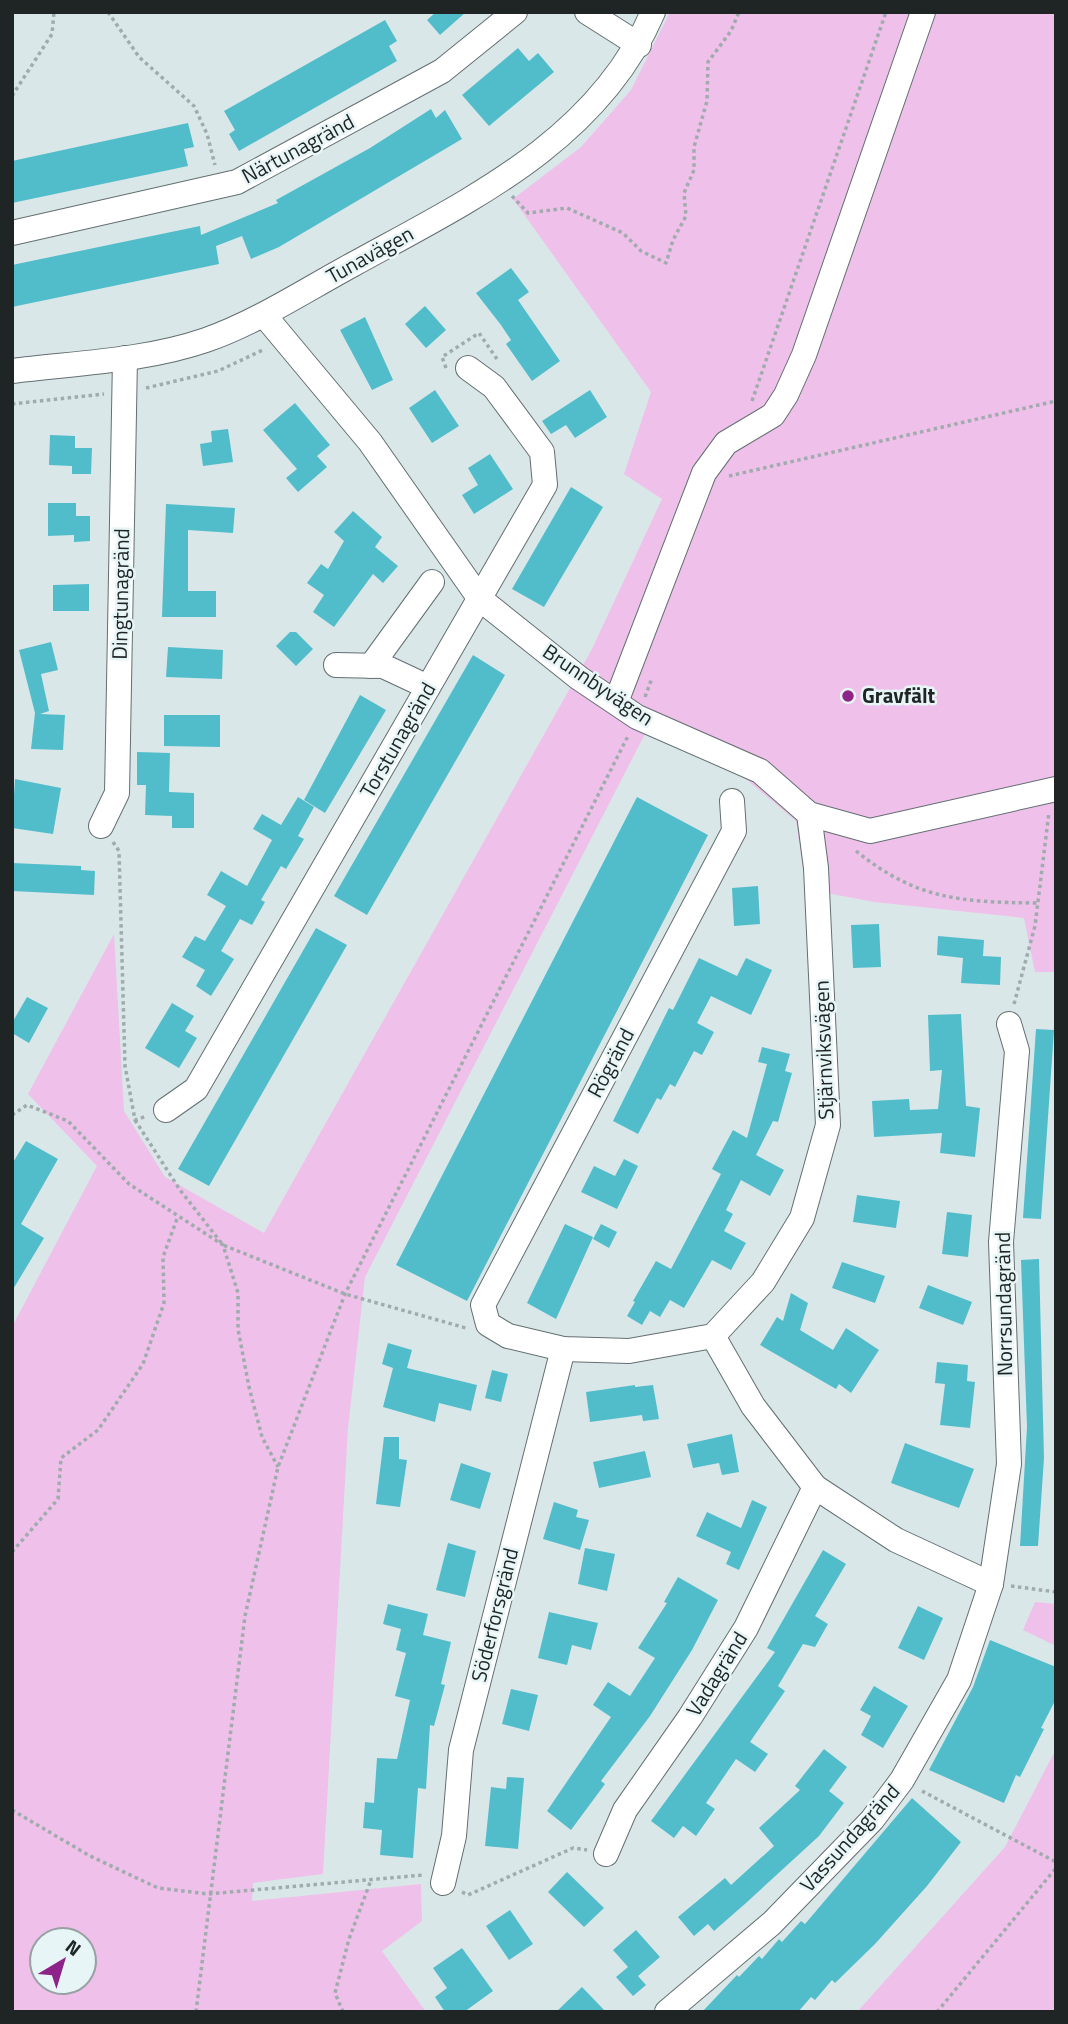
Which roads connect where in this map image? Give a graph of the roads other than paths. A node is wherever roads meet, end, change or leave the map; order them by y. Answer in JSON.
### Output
{"nodes":[{"id":1,"x":515,"y":12,"type":"edge"},
{"id":2,"x":587,"y":12,"type":"edge"},
{"id":3,"x":653,"y":12,"type":"edge"},
{"id":4,"x":923,"y":12,"type":"edge"},
{"id":5,"x":639,"y":46,"type":"junction"},
{"id":6,"x":12,"y":233,"type":"edge"},
{"id":7,"x":264,"y":315,"type":"junction"},
{"id":8,"x":125,"y":358,"type":"junction"},
{"id":9,"x":468,"y":369,"type":"dead end"},
{"id":10,"x":12,"y":371,"type":"edge"},
{"id":11,"x":432,"y":582,"type":"dead end"},
{"id":12,"x":480,"y":599,"type":"junction"},
{"id":13,"x":337,"y":665,"type":"dead end"},
{"id":14,"x":371,"y":666,"type":"junction"},
{"id":15,"x":429,"y":687,"type":"junction"},
{"id":16,"x":616,"y":702,"type":"junction"},
{"id":17,"x":1054,"y":789,"type":"edge"},
{"id":18,"x":732,"y":801,"type":"dead end"},
{"id":19,"x":809,"y":814,"type":"junction"},
{"id":20,"x":102,"y":826,"type":"road end"},
{"id":21,"x":1009,"y":1024,"type":"road end"},
{"id":22,"x":166,"y":1110,"type":"road end"},
{"id":23,"x":713,"y":1336,"type":"junction"},
{"id":24,"x":563,"y":1349,"type":"junction"},
{"id":25,"x":815,"y":1487,"type":"junction"},
{"id":26,"x":991,"y":1584,"type":"junction"},
{"id":27,"x":606,"y":1854,"type":"road end"},
{"id":28,"x":443,"y":1883,"type":"road end"},
{"id":29,"x":667,"y":2012,"type":"edge"}],
"edges":[{"from":1,"to":6,"type":"street","name":"Närtunagränd"},
{"from":2,"to":5,"type":"street"},
{"from":3,"to":5,"type":"street","name":"Tunavägen"},
{"from":4,"to":16,"type":"street"},
{"from":5,"to":7,"type":"street","name":"Tunavägen"},
{"from":7,"to":8,"type":"street","name":"Tunavägen"},
{"from":7,"to":12,"type":"street","name":"Brunnbyvägen"},
{"from":8,"to":10,"type":"street","name":"Tunavägen"},
{"from":8,"to":20,"type":"street","name":"Dingtunagränd"},
{"from":9,"to":12,"type":"street","name":"Torstunagränd"},
{"from":11,"to":14,"type":"street"},
{"from":12,"to":15,"type":"street","name":"Torstunagränd"},
{"from":12,"to":16,"type":"street","name":"Brunnbyvägen"},
{"from":13,"to":14,"type":"street"},
{"from":14,"to":15,"type":"street"},
{"from":15,"to":22,"type":"street","name":"Torstunagränd"},
{"from":16,"to":19,"type":"street","name":"Brunnbyvägen"},
{"from":17,"to":19,"type":"street","name":"Brunnbyvägen"},
{"from":18,"to":24,"type":"street","name":"Rögränd"},
{"from":19,"to":23,"type":"street","name":"Stjärnviksvägen"},
{"from":21,"to":26,"type":"street","name":"Norrsundagränd"},
{"from":23,"to":24,"type":"street"},
{"from":23,"to":25,"type":"street"},
{"from":24,"to":28,"type":"street","name":"Söderforsgränd"},
{"from":25,"to":26,"type":"street"},
{"from":25,"to":27,"type":"street","name":"Vadagränd"},
{"from":26,"to":29,"type":"street","name":"Vassundagränd"}]}
